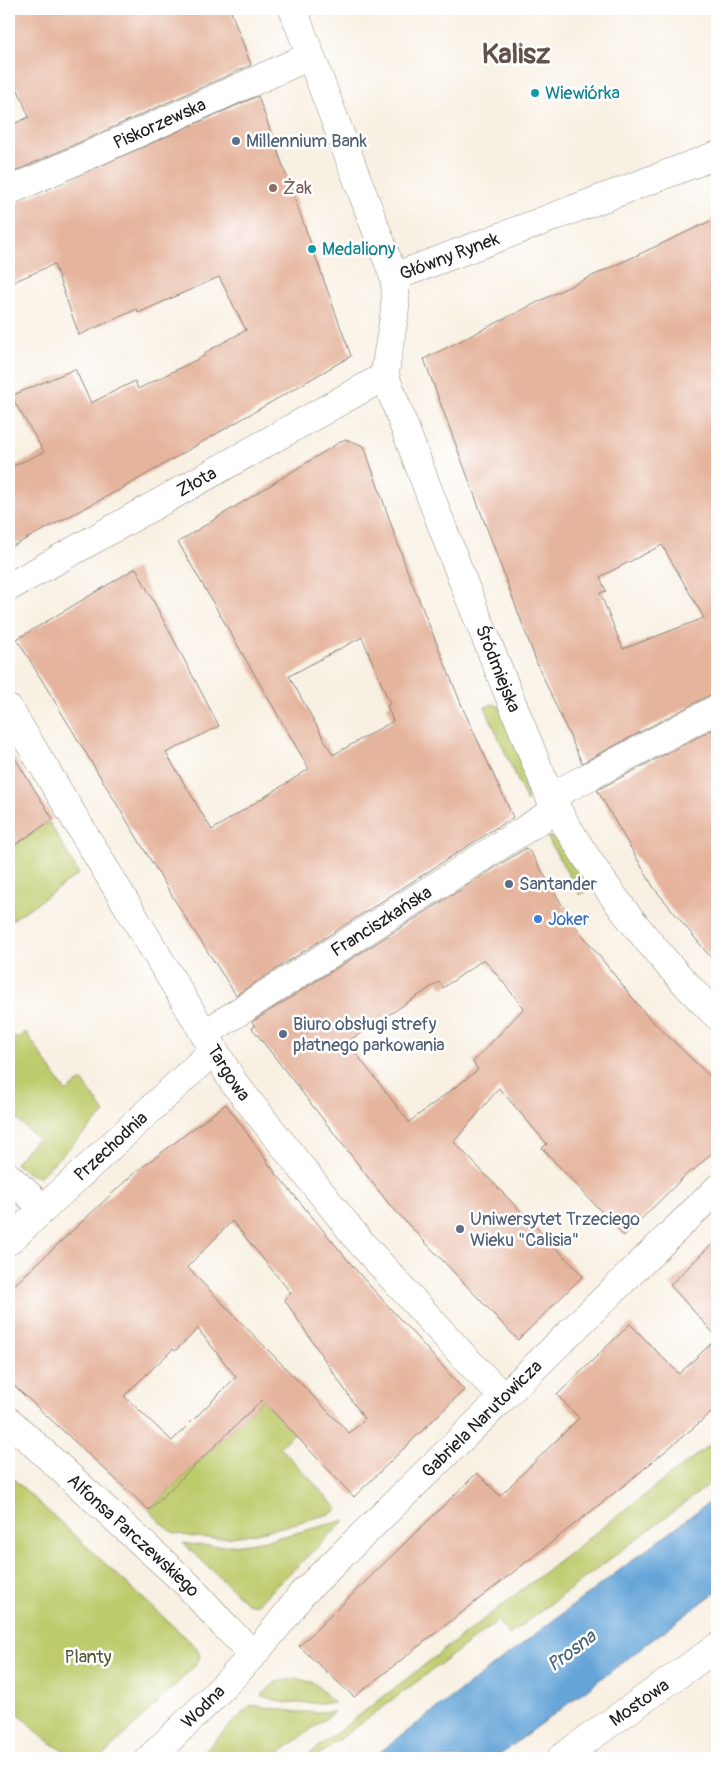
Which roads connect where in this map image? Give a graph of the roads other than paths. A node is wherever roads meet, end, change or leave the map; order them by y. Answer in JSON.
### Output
{"nodes":[{"id":1,"x":293,"y":9,"type":"edge"},
{"id":2,"x":310,"y":56,"type":"junction"},
{"id":3,"x":717,"y":155,"type":"edge"},
{"id":4,"x":9,"y":191,"type":"edge"},
{"id":5,"x":394,"y":277,"type":"junction"},
{"id":6,"x":385,"y":376,"type":"junction"},
{"id":7,"x":9,"y":587,"type":"edge"},
{"id":8,"x":9,"y":709,"type":"edge"},
{"id":9,"x":717,"y":709,"type":"edge"},
{"id":10,"x":554,"y":803,"type":"junction"},
{"id":11,"x":717,"y":1016,"type":"edge"},
{"id":12,"x":209,"y":1042,"type":"junction"},
{"id":13,"x":9,"y":1177,"type":"edge"},
{"id":14,"x":717,"y":1189,"type":"edge"},
{"id":15,"x":42,"y":1208,"type":"junction"},
{"id":16,"x":9,"y":1241,"type":"edge"},
{"id":17,"x":503,"y":1397,"type":"junction"},
{"id":18,"x":9,"y":1421,"type":"edge"},
{"id":19,"x":717,"y":1647,"type":"edge"},
{"id":20,"x":253,"y":1654,"type":"junction"},
{"id":21,"x":150,"y":1758,"type":"edge"},
{"id":22,"x":561,"y":1758,"type":"edge"}],
"edges":[{"from":1,"to":2,"type":"street","name":"Główny Rynek"},
{"from":2,"to":4,"type":"street","name":"Piskorzewska"},
{"from":2,"to":5,"type":"street","name":"Główny Rynek"},
{"from":3,"to":5,"type":"street","name":"Główny Rynek"},
{"from":5,"to":6,"type":"street","name":"Śródmiejska"},
{"from":6,"to":7,"type":"street","name":"Złota"},
{"from":6,"to":10,"type":"street","name":"Śródmiejska"},
{"from":8,"to":12,"type":"street","name":"Targowa"},
{"from":9,"to":10,"type":"street","name":"Franciszkańska"},
{"from":10,"to":11,"type":"street","name":"Śródmiejska"},
{"from":10,"to":12,"type":"street","name":"Franciszkańska"},
{"from":12,"to":15,"type":"street","name":"Przechodnia"},
{"from":12,"to":17,"type":"street","name":"Targowa"},
{"from":13,"to":15,"type":"street"},
{"from":14,"to":17,"type":"street","name":"Gabriela Narutowicza"},
{"from":15,"to":16,"type":"street","name":"Przechodnia"},
{"from":17,"to":20,"type":"street","name":"Gabriela Narutowicza"},
{"from":18,"to":20,"type":"street","name":"Alfonsa Parczewskiego"},
{"from":19,"to":22,"type":"street","name":"Mostowa"},
{"from":20,"to":21,"type":"street","name":"Wodna"}]}
